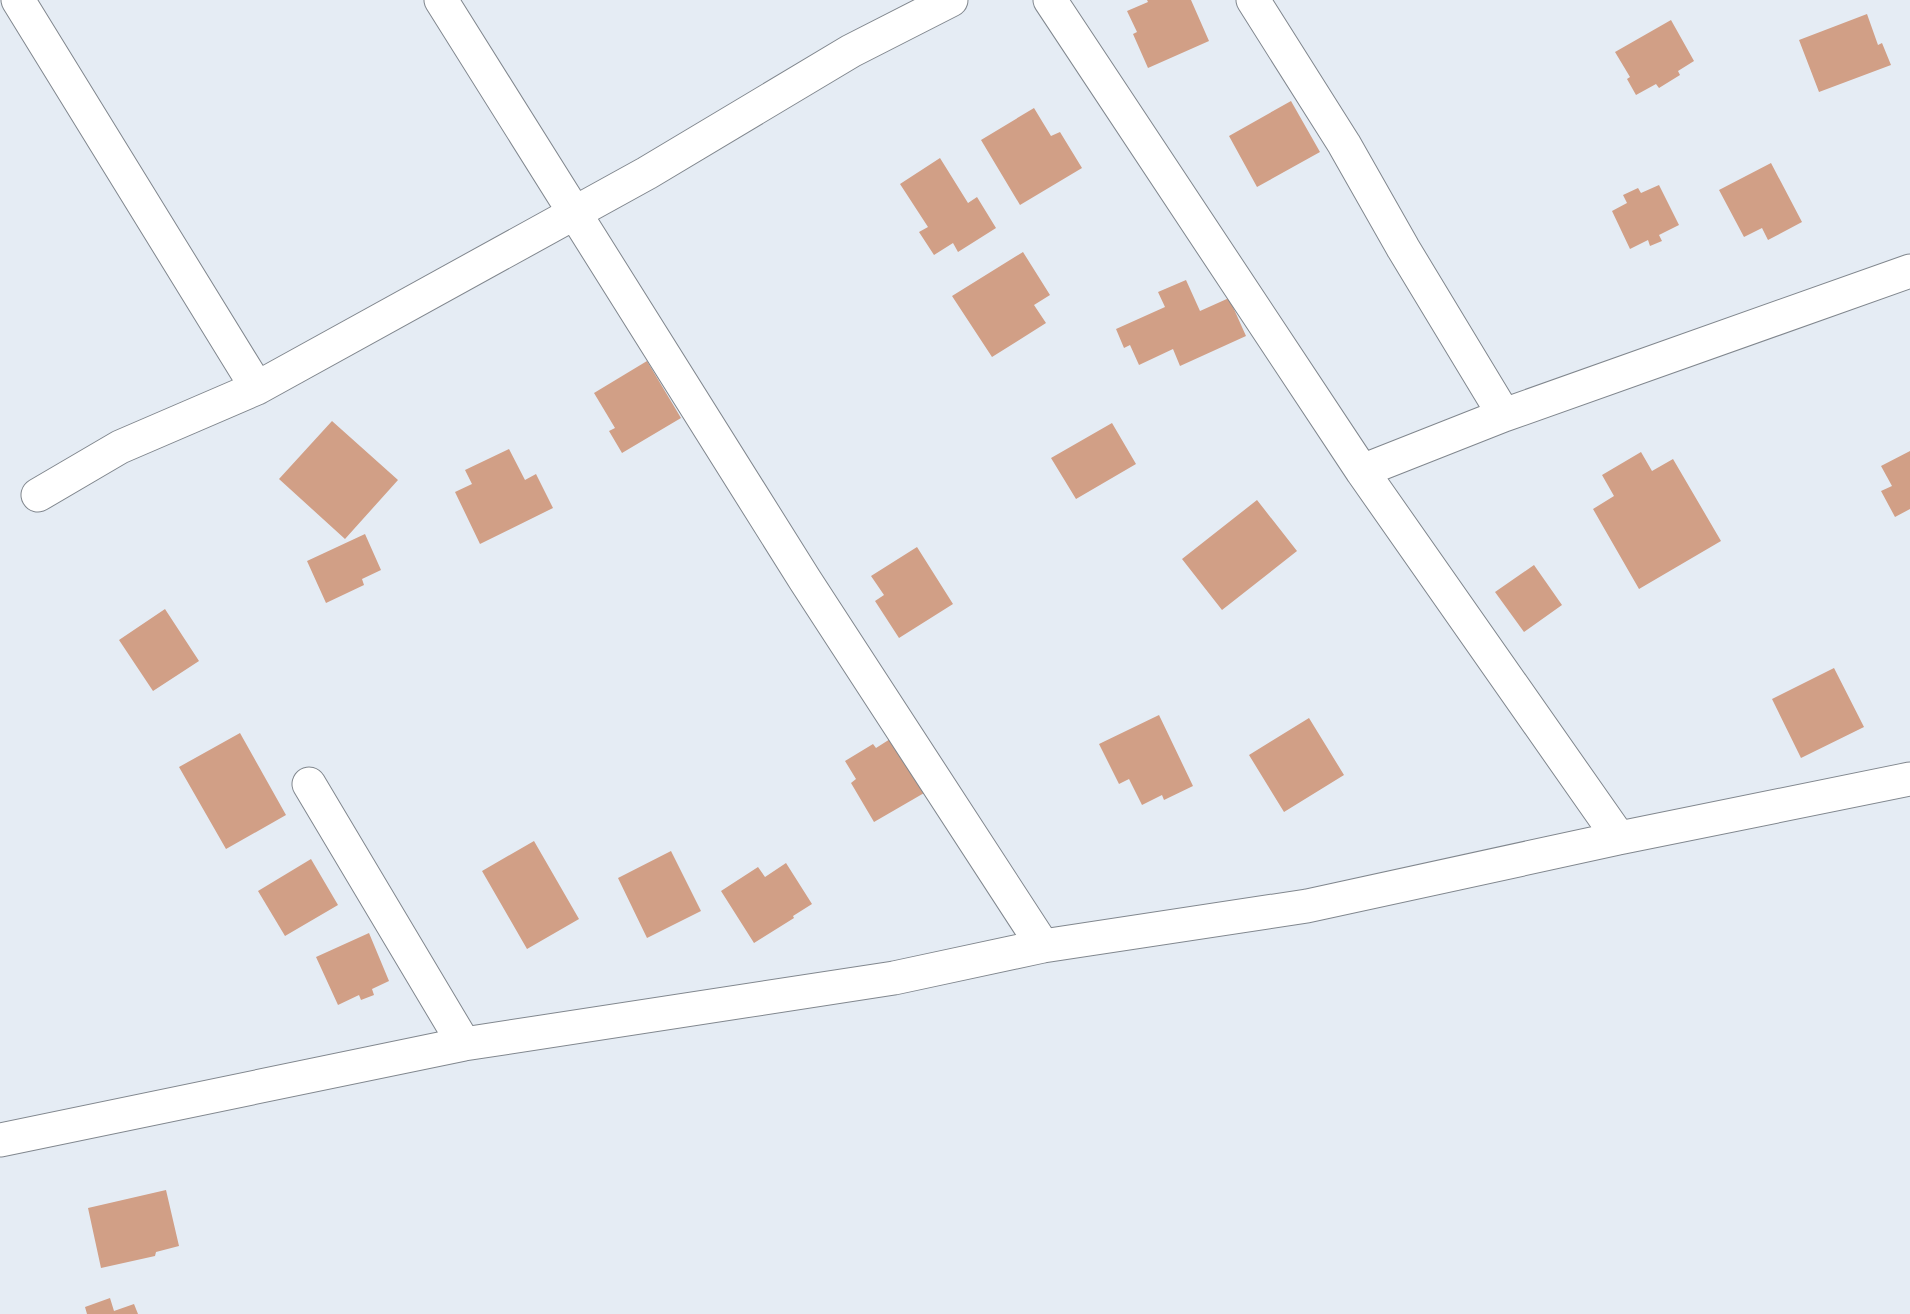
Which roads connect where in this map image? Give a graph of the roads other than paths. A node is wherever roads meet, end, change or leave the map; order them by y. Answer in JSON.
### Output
{"nodes":[{"id":1,"x":18,"y":0,"type":"edge"},
{"id":2,"x":441,"y":0,"type":"edge"},
{"id":3,"x":951,"y":0,"type":"edge"},
{"id":4,"x":1050,"y":0,"type":"edge"},
{"id":5,"x":1253,"y":0,"type":"edge"},
{"id":6,"x":576,"y":213,"type":"junction"},
{"id":7,"x":1910,"y":271,"type":"edge"},
{"id":8,"x":257,"y":388,"type":"junction"},
{"id":9,"x":1504,"y":415,"type":"junction"},
{"id":10,"x":1362,"y":471,"type":"junction"},
{"id":11,"x":38,"y":495,"type":"dead end"},
{"id":12,"x":1910,"y":779,"type":"edge"},
{"id":13,"x":309,"y":784,"type":"dead end"},
{"id":14,"x":1619,"y":838,"type":"junction"},
{"id":15,"x":1043,"y":946,"type":"junction"},
{"id":16,"x":464,"y":1044,"type":"junction"},
{"id":17,"x":0,"y":1140,"type":"edge"}],
"edges":[{"from":1,"to":8,"type":"street"},
{"from":2,"to":6,"type":"street"},
{"from":3,"to":6,"type":"street"},
{"from":4,"to":10,"type":"street"},
{"from":5,"to":9,"type":"street"},
{"from":6,"to":8,"type":"street"},
{"from":6,"to":15,"type":"street"},
{"from":7,"to":9,"type":"street"},
{"from":8,"to":11,"type":"street"},
{"from":9,"to":10,"type":"street"},
{"from":10,"to":14,"type":"street"},
{"from":12,"to":14,"type":"street"},
{"from":13,"to":16,"type":"street"},
{"from":14,"to":15,"type":"street"},
{"from":15,"to":16,"type":"street"},
{"from":16,"to":17,"type":"street"}]}
